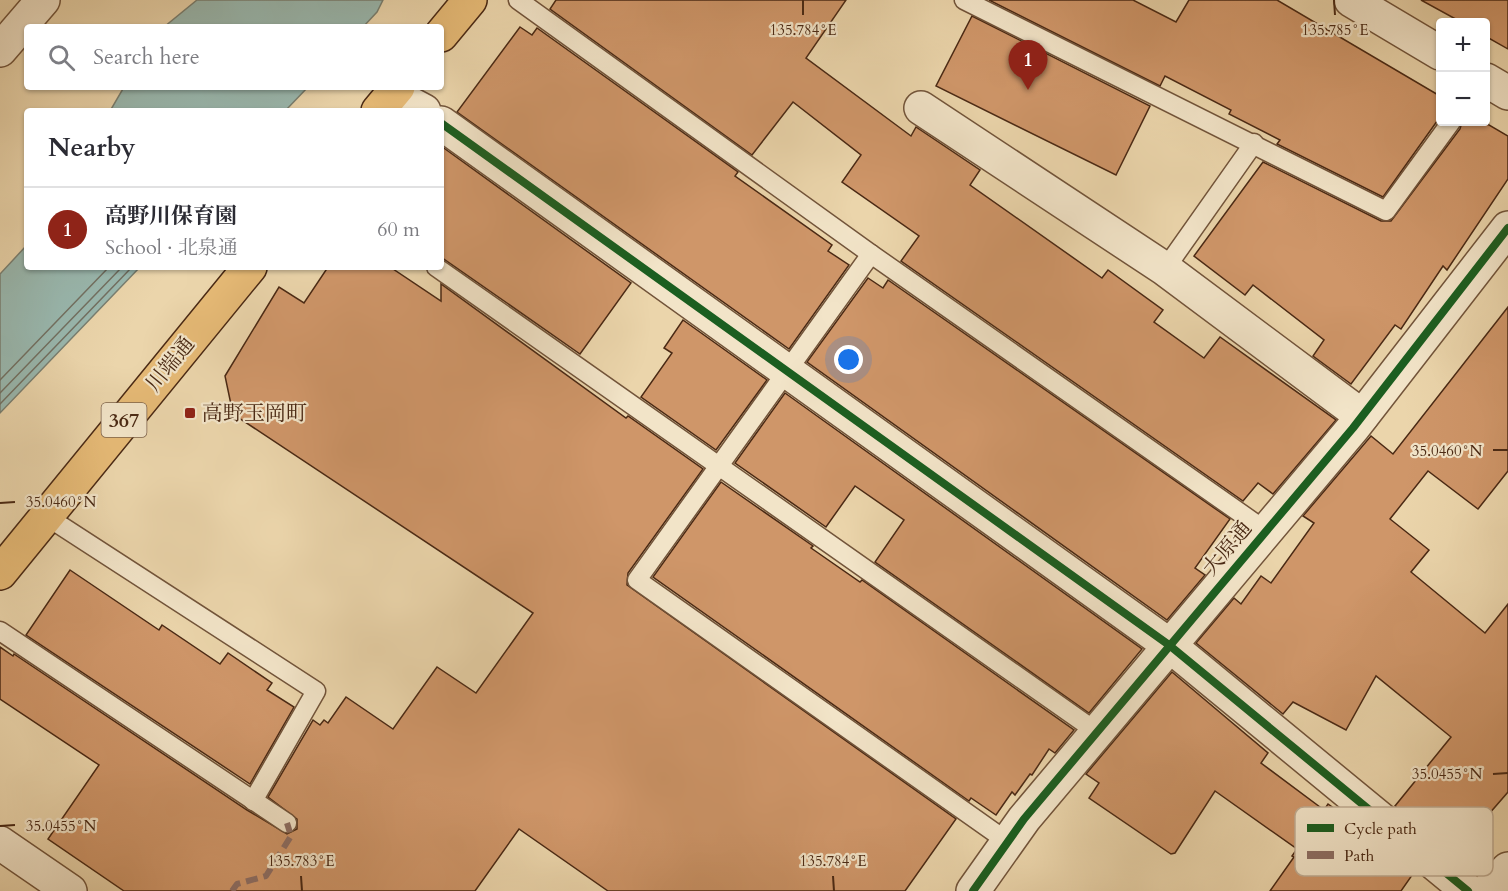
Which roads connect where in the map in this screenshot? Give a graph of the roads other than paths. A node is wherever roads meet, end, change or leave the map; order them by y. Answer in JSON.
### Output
{"nodes":[{"id":1,"x":43,"y":0,"type":"edge"},
{"id":2,"x":470,"y":0,"type":"edge"},
{"id":3,"x":518,"y":0,"type":"edge"},
{"id":4,"x":964,"y":0,"type":"edge"},
{"id":5,"x":1351,"y":0,"type":"edge"},
{"id":6,"x":444,"y":31,"type":"edge"},
{"id":7,"x":0,"y":50,"type":"edge"},
{"id":8,"x":1436,"y":51,"type":"edge"},
{"id":9,"x":1490,"y":83,"type":"edge"},
{"id":10,"x":1508,"y":93,"type":"edge"},
{"id":11,"x":389,"y":98,"type":"edge"},
{"id":12,"x":416,"y":108,"type":"edge"},
{"id":13,"x":921,"y":108,"type":"dead end"},
{"id":14,"x":444,"y":125,"type":"edge"},
{"id":15,"x":1448,"y":126,"type":"edge"},
{"id":16,"x":1254,"y":143,"type":"junction"},
{"id":17,"x":1508,"y":228,"type":"edge"},
{"id":18,"x":871,"y":254,"type":"junction"},
{"id":19,"x":1165,"y":269,"type":"junction"},
{"id":20,"x":248,"y":270,"type":"edge"},
{"id":21,"x":440,"y":270,"type":"edge"},
{"id":22,"x":788,"y":369,"type":"junction"},
{"id":23,"x":1362,"y":416,"type":"junction"},
{"id":24,"x":719,"y":466,"type":"junction"},
{"id":25,"x":46,"y":516,"type":"junction"},
{"id":26,"x":1266,"y":531,"type":"junction"},
{"id":27,"x":0,"y":573,"type":"edge"},
{"id":28,"x":0,"y":631,"type":"edge"},
{"id":29,"x":1169,"y":645,"type":"junction"},
{"id":30,"x":1097,"y":732,"type":"junction"},
{"id":31,"x":253,"y":801,"type":"junction"},
{"id":32,"x":1366,"y":807,"type":"edge"},
{"id":33,"x":287,"y":823,"type":"dead end"},
{"id":34,"x":0,"y":843,"type":"edge"},
{"id":35,"x":1008,"y":843,"type":"junction"},
{"id":36,"x":1508,"y":869,"type":"edge"},
{"id":37,"x":1450,"y":876,"type":"edge"},
{"id":38,"x":70,"y":891,"type":"edge"},
{"id":39,"x":973,"y":891,"type":"edge"},
{"id":40,"x":1468,"y":891,"type":"edge"},
{"id":41,"x":1487,"y":891,"type":"edge"}],
"edges":[{"from":1,"to":7,"type":"street"},
{"from":2,"to":6,"type":"highway"},
{"from":3,"to":18,"type":"lane"},
{"from":4,"to":16,"type":"lane"},
{"from":5,"to":8,"type":"street"},
{"from":9,"to":10,"type":"street"},
{"from":11,"to":12,"type":"street"},
{"from":13,"to":19,"type":"street"},
{"from":14,"to":22,"type":"street"},
{"from":15,"to":16,"type":"lane"},
{"from":16,"to":19,"type":"lane"},
{"from":17,"to":23,"type":"street","name":"大原通"},
{"from":18,"to":22,"type":"lane"},
{"from":18,"to":26,"type":"lane"},
{"from":19,"to":23,"type":"street"},
{"from":20,"to":25,"type":"highway","name":"川端通","number":"367"},
{"from":21,"to":24,"type":"lane"},
{"from":22,"to":24,"type":"lane"},
{"from":22,"to":29,"type":"street"},
{"from":23,"to":26,"type":"street","name":"大原通"},
{"from":24,"to":30,"type":"lane"},
{"from":24,"to":35,"type":"lane"},
{"from":25,"to":27,"type":"highway","name":"川端通","number":"367"},
{"from":25,"to":31,"type":"lane"},
{"from":26,"to":29,"type":"street","name":"大原通"},
{"from":28,"to":31,"type":"lane"},
{"from":29,"to":30,"type":"street","name":"大原通"},
{"from":29,"to":32,"type":"street"},
{"from":30,"to":35,"type":"street","name":"大原通"},
{"from":31,"to":33,"type":"lane"},
{"from":34,"to":38,"type":"street"},
{"from":35,"to":39,"type":"street","name":"大原通"},
{"from":36,"to":41,"type":"street"},
{"from":37,"to":40,"type":"street"}]}
